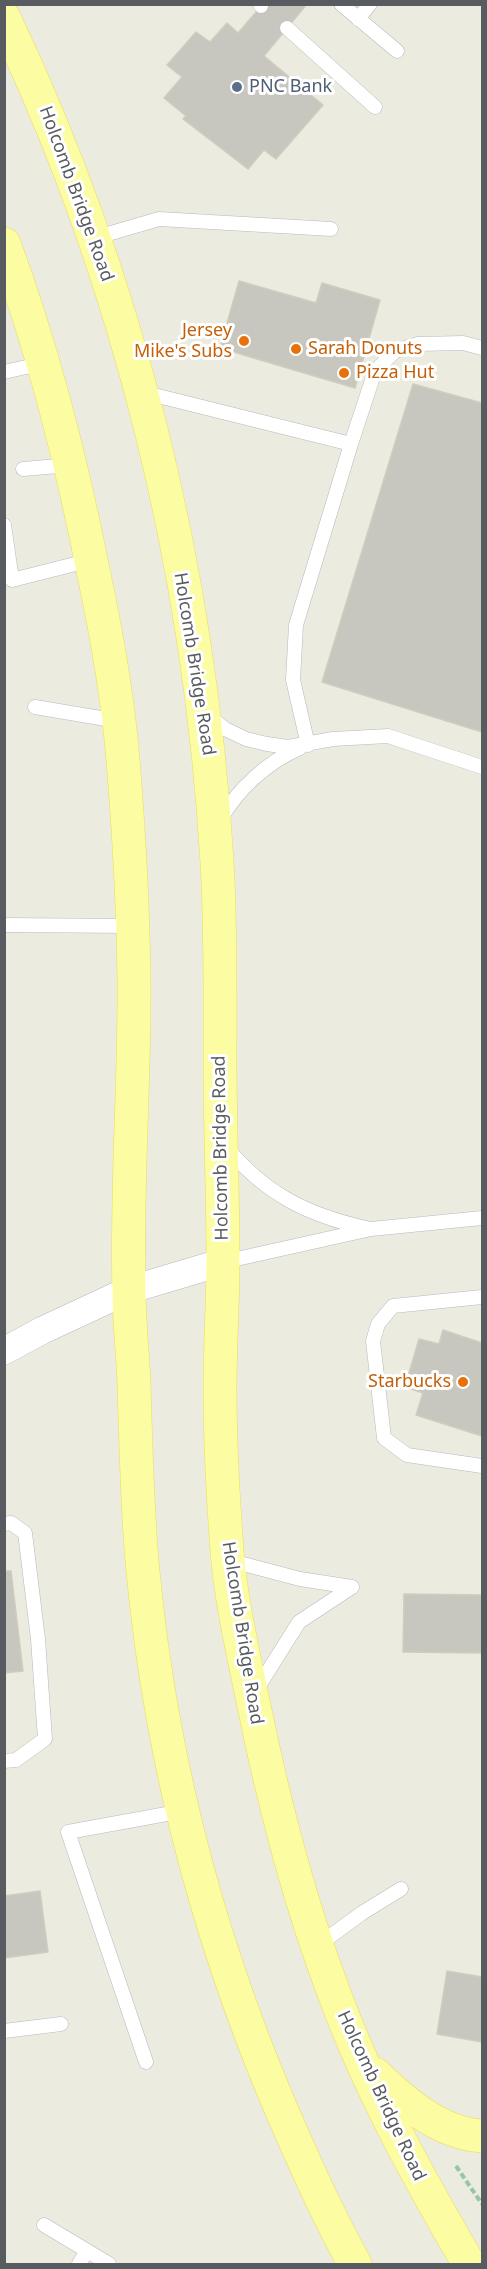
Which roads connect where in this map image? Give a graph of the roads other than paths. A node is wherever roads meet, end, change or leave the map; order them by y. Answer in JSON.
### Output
{"nodes":[{"id":1,"x":341,"y":4,"type":"edge"},
{"id":2,"x":370,"y":4,"type":"edge"},
{"id":3,"x":4,"y":18,"type":"edge"},
{"id":4,"x":358,"y":19,"type":"junction"},
{"id":5,"x":287,"y":28,"type":"dead end"},
{"id":6,"x":397,"y":51,"type":"dead end"},
{"id":7,"x":375,"y":107,"type":"dead end"},
{"id":8,"x":332,"y":229,"type":"dead end"},
{"id":9,"x":94,"y":238,"type":"junction"},
{"id":10,"x":4,"y":244,"type":"edge"},
{"id":11,"x":483,"y":348,"type":"edge"},
{"id":12,"x":44,"y":363,"type":"junction"},
{"id":13,"x":4,"y":372,"type":"edge"},
{"id":14,"x":141,"y":392,"type":"junction"},
{"id":15,"x":351,"y":444,"type":"junction"},
{"id":16,"x":70,"y":465,"type":"junction"},
{"id":17,"x":23,"y":469,"type":"dead end"},
{"id":18,"x":4,"y":525,"type":"edge"},
{"id":19,"x":92,"y":560,"type":"junction"},
{"id":20,"x":35,"y":707,"type":"dead end"},
{"id":21,"x":202,"y":707,"type":"junction"},
{"id":22,"x":118,"y":721,"type":"junction"},
{"id":23,"x":308,"y":745,"type":"junction"},
{"id":24,"x":483,"y":767,"type":"edge"},
{"id":25,"x":215,"y":834,"type":"junction"},
{"id":26,"x":4,"y":925,"type":"edge"},
{"id":27,"x":132,"y":926,"type":"junction"},
{"id":28,"x":220,"y":1140,"type":"junction"},
{"id":29,"x":483,"y":1218,"type":"edge"},
{"id":30,"x":371,"y":1229,"type":"junction"},
{"id":31,"x":223,"y":1262,"type":"junction"},
{"id":32,"x":129,"y":1290,"type":"junction"},
{"id":33,"x":483,"y":1297,"type":"edge"},
{"id":34,"x":4,"y":1351,"type":"edge"},
{"id":35,"x":480,"y":1463,"type":"edge"},
{"id":36,"x":4,"y":1524,"type":"edge"},
{"id":37,"x":228,"y":1560,"type":"junction"},
{"id":38,"x":252,"y":1696,"type":"junction"},
{"id":39,"x":4,"y":1761,"type":"edge"},
{"id":40,"x":183,"y":1811,"type":"junction"},
{"id":41,"x":401,"y":1889,"type":"dead end"},
{"id":42,"x":317,"y":1946,"type":"junction"},
{"id":43,"x":61,"y":2024,"type":"dead end"},
{"id":44,"x":4,"y":2031,"type":"edge"},
{"id":45,"x":146,"y":2062,"type":"dead end"},
{"id":46,"x":364,"y":2063,"type":"junction"},
{"id":47,"x":483,"y":2136,"type":"edge"},
{"id":48,"x":44,"y":2225,"type":"dead end"},
{"id":49,"x":87,"y":2251,"type":"junction"},
{"id":50,"x":352,"y":2261,"type":"edge"},
{"id":51,"x":79,"y":2265,"type":"edge"},
{"id":52,"x":109,"y":2265,"type":"edge"},
{"id":53,"x":469,"y":2265,"type":"edge"}],
"edges":[{"from":1,"to":4,"type":"lane"},
{"from":2,"to":4,"type":"lane"},
{"from":3,"to":9,"type":"main road","name":"Holcomb Bridge Road"},
{"from":4,"to":6,"type":"lane"},
{"from":5,"to":7,"type":"lane"},
{"from":8,"to":9,"type":"lane"},
{"from":9,"to":14,"type":"main road","name":"Holcomb Bridge Road"},
{"from":10,"to":12,"type":"main road"},
{"from":11,"to":15,"type":"lane"},
{"from":12,"to":13,"type":"lane"},
{"from":12,"to":16,"type":"main road"},
{"from":14,"to":15,"type":"lane"},
{"from":14,"to":21,"type":"main road","name":"Holcomb Bridge Road"},
{"from":15,"to":23,"type":"lane"},
{"from":16,"to":17,"type":"lane"},
{"from":16,"to":19,"type":"main road"},
{"from":18,"to":19,"type":"lane"},
{"from":19,"to":22,"type":"main road"},
{"from":20,"to":22,"type":"lane"},
{"from":21,"to":23,"type":"lane"},
{"from":21,"to":25,"type":"main road","name":"Holcomb Bridge Road"},
{"from":22,"to":27,"type":"main road"},
{"from":23,"to":24,"type":"lane"},
{"from":23,"to":25,"type":"lane"},
{"from":25,"to":28,"type":"main road","name":"Holcomb Bridge Road"},
{"from":26,"to":27,"type":"lane"},
{"from":27,"to":32,"type":"main road"},
{"from":28,"to":30,"type":"lane"},
{"from":28,"to":31,"type":"main road","name":"Holcomb Bridge Road"},
{"from":29,"to":30,"type":"lane"},
{"from":30,"to":31,"type":"lane"},
{"from":31,"to":32,"type":"street"},
{"from":31,"to":37,"type":"main road","name":"Holcomb Bridge Road"},
{"from":32,"to":34,"type":"street"},
{"from":32,"to":40,"type":"main road"},
{"from":33,"to":35,"type":"lane"},
{"from":36,"to":39,"type":"lane"},
{"from":37,"to":38,"type":"main road","name":"Holcomb Bridge Road"},
{"from":37,"to":38,"type":"lane"},
{"from":38,"to":42,"type":"main road","name":"Holcomb Bridge Road"},
{"from":40,"to":45,"type":"lane"},
{"from":40,"to":50,"type":"main road"},
{"from":41,"to":42,"type":"lane"},
{"from":42,"to":46,"type":"main road","name":"Holcomb Bridge Road"},
{"from":43,"to":44,"type":"lane"},
{"from":46,"to":47,"type":"main road"},
{"from":46,"to":53,"type":"main road","name":"Holcomb Bridge Road"},
{"from":48,"to":49,"type":"lane"},
{"from":49,"to":51,"type":"lane"},
{"from":49,"to":52,"type":"lane"}]}
